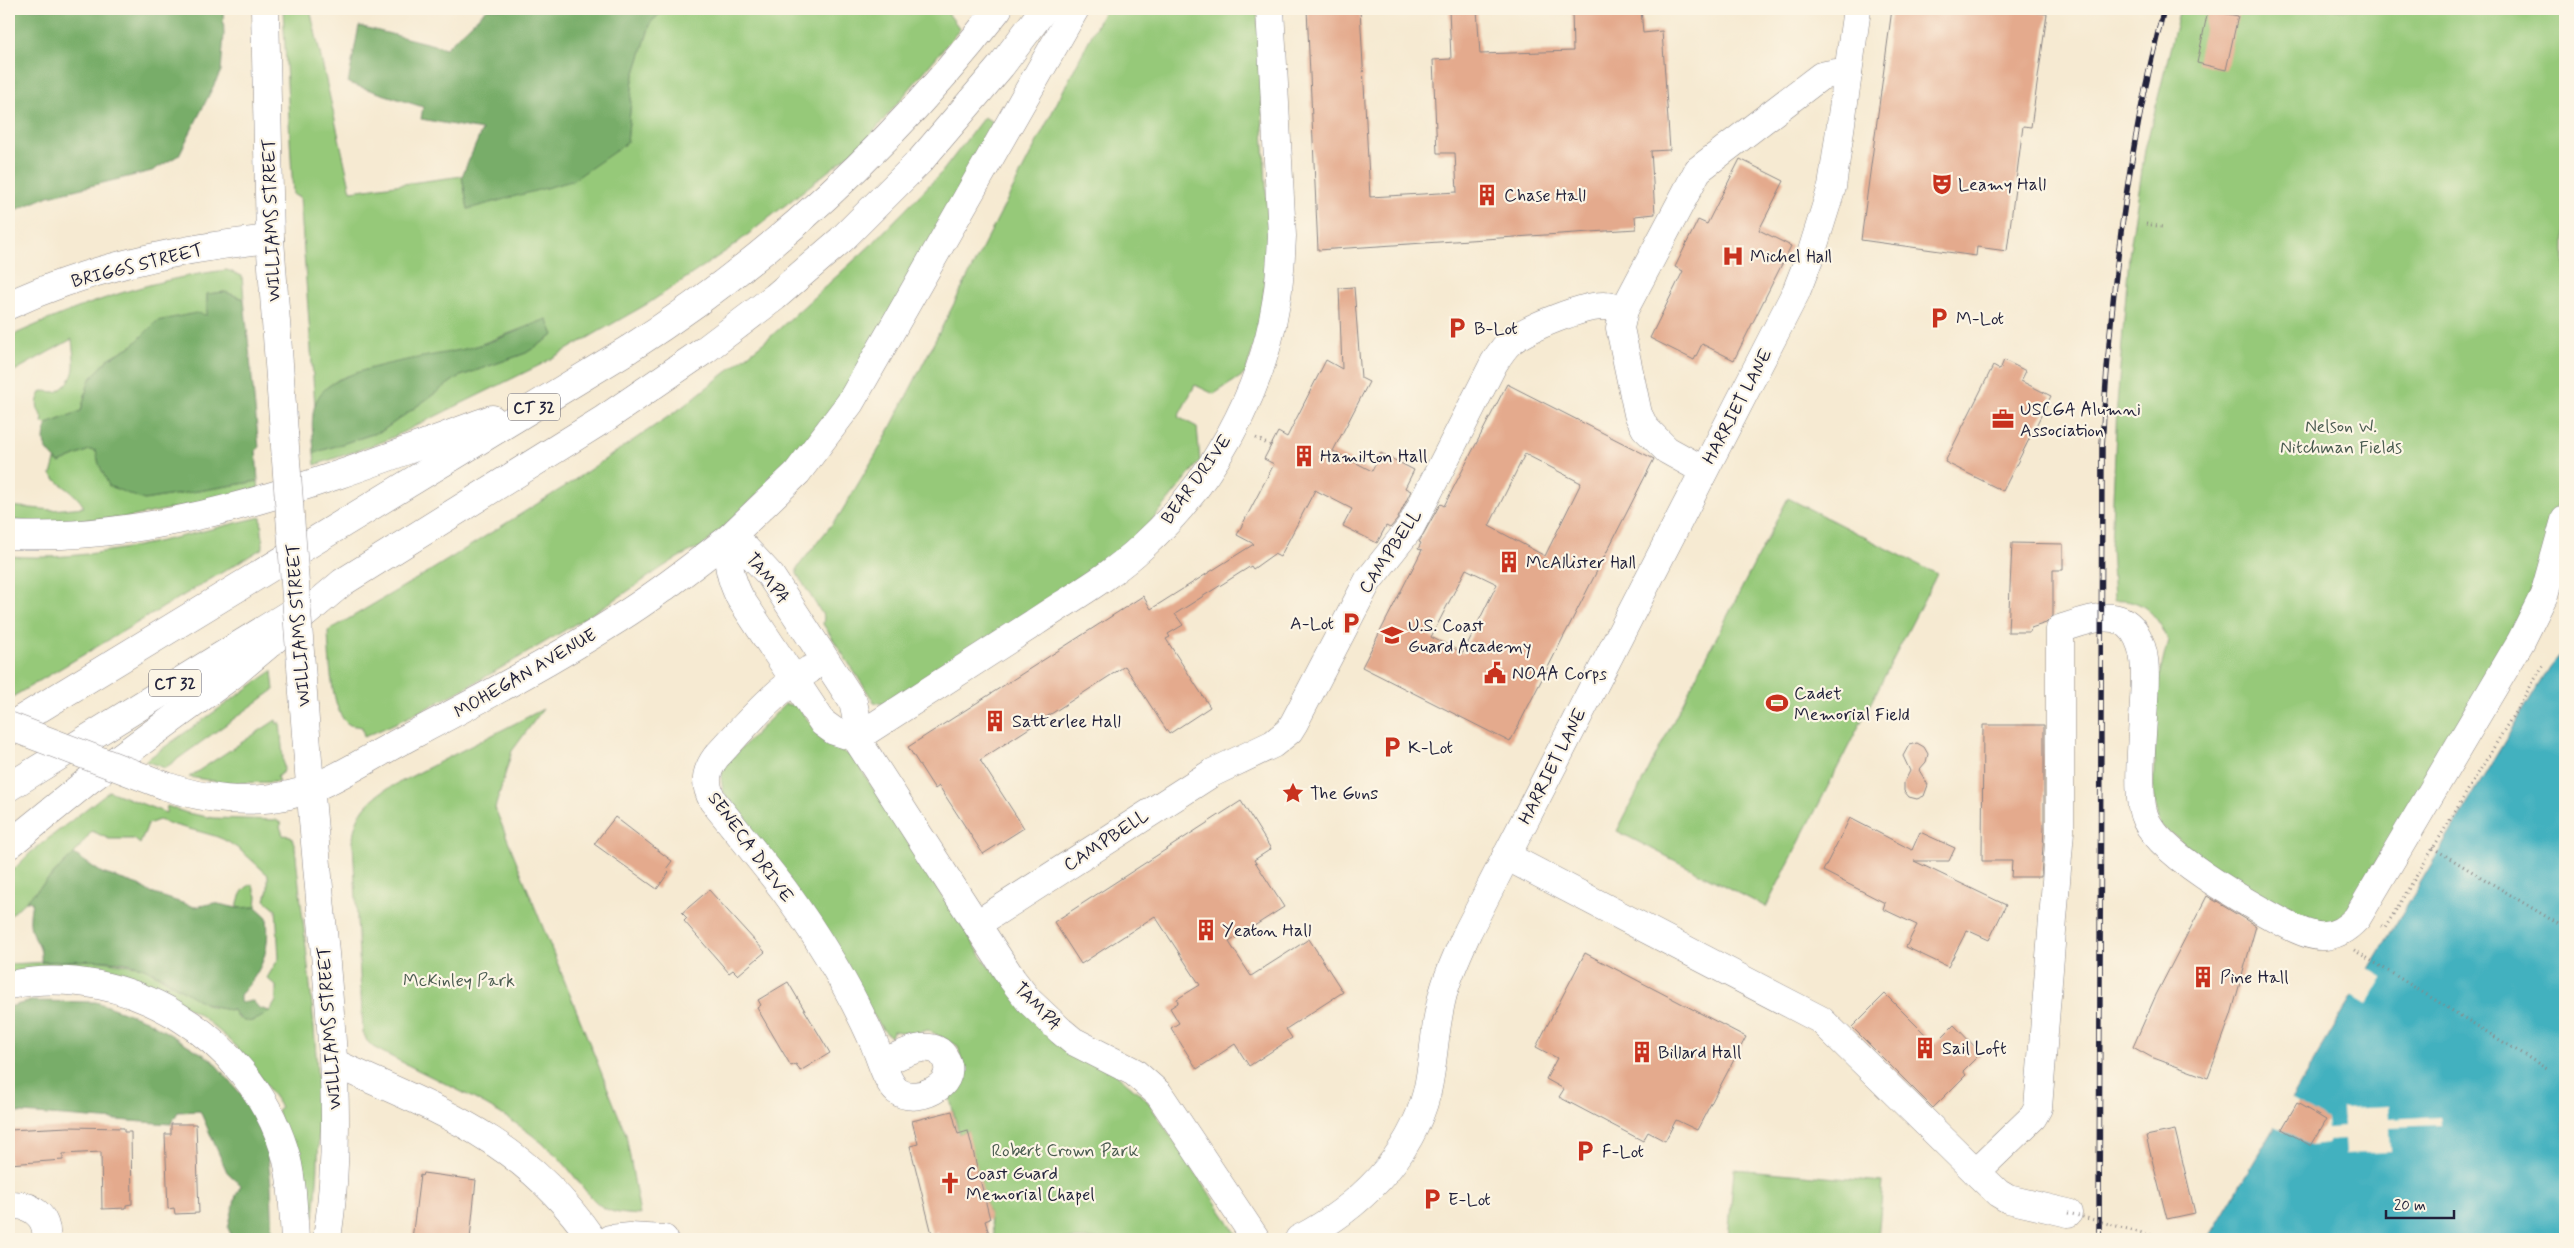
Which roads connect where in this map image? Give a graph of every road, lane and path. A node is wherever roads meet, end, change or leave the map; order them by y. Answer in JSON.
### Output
{"nodes":[{"id":1,"x":266,"y":9,"type":"edge"},
{"id":2,"x":998,"y":9,"type":"edge"},
{"id":3,"x":1044,"y":9,"type":"edge"},
{"id":4,"x":1075,"y":9,"type":"edge"},
{"id":5,"x":1270,"y":9,"type":"edge"},
{"id":6,"x":1856,"y":9,"type":"edge"},
{"id":7,"x":1848,"y":74,"type":"junction"},
{"id":8,"x":2146,"y":224,"type":"dead end"},
{"id":9,"x":2161,"y":227,"type":"dead end"},
{"id":10,"x":270,"y":239,"type":"junction"},
{"id":11,"x":9,"y":306,"type":"edge"},
{"id":12,"x":1624,"y":310,"type":"junction"},
{"id":13,"x":549,"y":397,"type":"junction"},
{"id":14,"x":1253,"y":436,"type":"dead end"},
{"id":15,"x":1271,"y":446,"type":"dead end"},
{"id":16,"x":1703,"y":470,"type":"junction"},
{"id":17,"x":2565,"y":520,"type":"edge"},
{"id":18,"x":9,"y":535,"type":"edge"},
{"id":19,"x":728,"y":539,"type":"junction"},
{"id":20,"x":343,"y":582,"type":"junction"},
{"id":21,"x":825,"y":660,"type":"junction"},
{"id":22,"x":2544,"y":664,"type":"dead end"},
{"id":23,"x":794,"y":679,"type":"junction"},
{"id":24,"x":9,"y":727,"type":"edge"},
{"id":25,"x":856,"y":738,"type":"junction"},
{"id":26,"x":9,"y":787,"type":"edge"},
{"id":27,"x":311,"y":788,"type":"junction"},
{"id":28,"x":9,"y":846,"type":"edge"},
{"id":29,"x":2433,"y":848,"type":"junction"},
{"id":30,"x":1506,"y":856,"type":"junction"},
{"id":31,"x":2360,"y":912,"type":"junction"},
{"id":32,"x":977,"y":924,"type":"junction"},
{"id":33,"x":2565,"y":928,"type":"edge"},
{"id":34,"x":2371,"y":962,"type":"dead end"},
{"id":35,"x":9,"y":985,"type":"edge"},
{"id":36,"x":334,"y":1062,"type":"junction"},
{"id":37,"x":882,"y":1063,"type":"dead end"},
{"id":38,"x":2547,"y":1069,"type":"dead end"},
{"id":39,"x":1976,"y":1172,"type":"junction"},
{"id":40,"x":9,"y":1206,"type":"edge"},
{"id":41,"x":2068,"y":1213,"type":"joint"},
{"id":42,"x":46,"y":1239,"type":"edge"},
{"id":43,"x":295,"y":1239,"type":"edge"},
{"id":44,"x":327,"y":1239,"type":"edge"},
{"id":45,"x":592,"y":1239,"type":"edge"},
{"id":46,"x":610,"y":1239,"type":"edge"},
{"id":47,"x":664,"y":1239,"type":"edge"},
{"id":48,"x":1256,"y":1239,"type":"edge"},
{"id":49,"x":1299,"y":1239,"type":"edge"},
{"id":50,"x":2165,"y":1239,"type":"edge"}],
"edges":[{"from":1,"to":10,"type":"main road","name":"WILLIAMS STREET"},
{"from":2,"to":13,"type":"main road","number":"CT 32"},
{"from":3,"to":20,"type":"main road","number":"CT 32"},
{"from":4,"to":19,"type":"main road","name":"MOHEGAN AVENUE"},
{"from":5,"to":25,"type":"main road","name":"BEAR DRIVE"},
{"from":6,"to":7,"type":"main road","name":"HARRIET LANE"},
{"from":7,"to":12,"type":"main road"},
{"from":7,"to":16,"type":"main road","name":"HARRIET LANE"},
{"from":8,"to":9,"type":"path"},
{"from":10,"to":11,"type":"main road","name":"BRIGGS STREET"},
{"from":10,"to":27,"type":"main road","name":"WILLIAMS STREET","bridge":true},
{"from":12,"to":16,"type":"main road"},
{"from":12,"to":32,"type":"main road","name":"CAMPBELL"},
{"from":13,"to":18,"type":"main road"},
{"from":13,"to":24,"type":"main road","number":"CT 32"},
{"from":14,"to":15,"type":"path"},
{"from":16,"to":30,"type":"main road","name":"HARRIET LANE"},
{"from":17,"to":31,"type":"main road"},
{"from":19,"to":21,"type":"main road","name":"TAMPA"},
{"from":19,"to":23,"type":"main road","name":"TAMPA"},
{"from":19,"to":27,"type":"main road","name":"MOHEGAN AVENUE"},
{"from":20,"to":26,"type":"main road","number":"CT 32"},
{"from":20,"to":28,"type":"main road"},
{"from":21,"to":23,"type":"main road","name":"SENECA DRIVE"},
{"from":21,"to":25,"type":"main road","name":"TAMPA"},
{"from":22,"to":29,"type":"path"},
{"from":23,"to":25,"type":"main road","name":"TAMPA"},
{"from":23,"to":37,"type":"main road","name":"SENECA DRIVE"},
{"from":24,"to":27,"type":"main road","name":"MOHEGAN AVENUE","bridge":true},
{"from":25,"to":32,"type":"main road","name":"TAMPA"},
{"from":27,"to":36,"type":"main road","name":"WILLIAMS STREET"},
{"from":29,"to":31,"type":"path"},
{"from":29,"to":33,"type":"path"},
{"from":30,"to":39,"type":"main road"},
{"from":30,"to":49,"type":"main road","name":"HARRIET LANE"},
{"from":31,"to":39,"type":"main road"},
{"from":32,"to":48,"type":"main road","name":"TAMPA"},
{"from":34,"to":38,"type":"path"},
{"from":35,"to":43,"type":"main road"},
{"from":36,"to":44,"type":"main road","name":"WILLIAMS STREET"},
{"from":36,"to":45,"type":"main road"},
{"from":39,"to":41,"type":"main road"},
{"from":40,"to":42,"type":"main road"},
{"from":41,"to":50,"type":"path","bridge":true},
{"from":46,"to":47,"type":"main road"}]}
